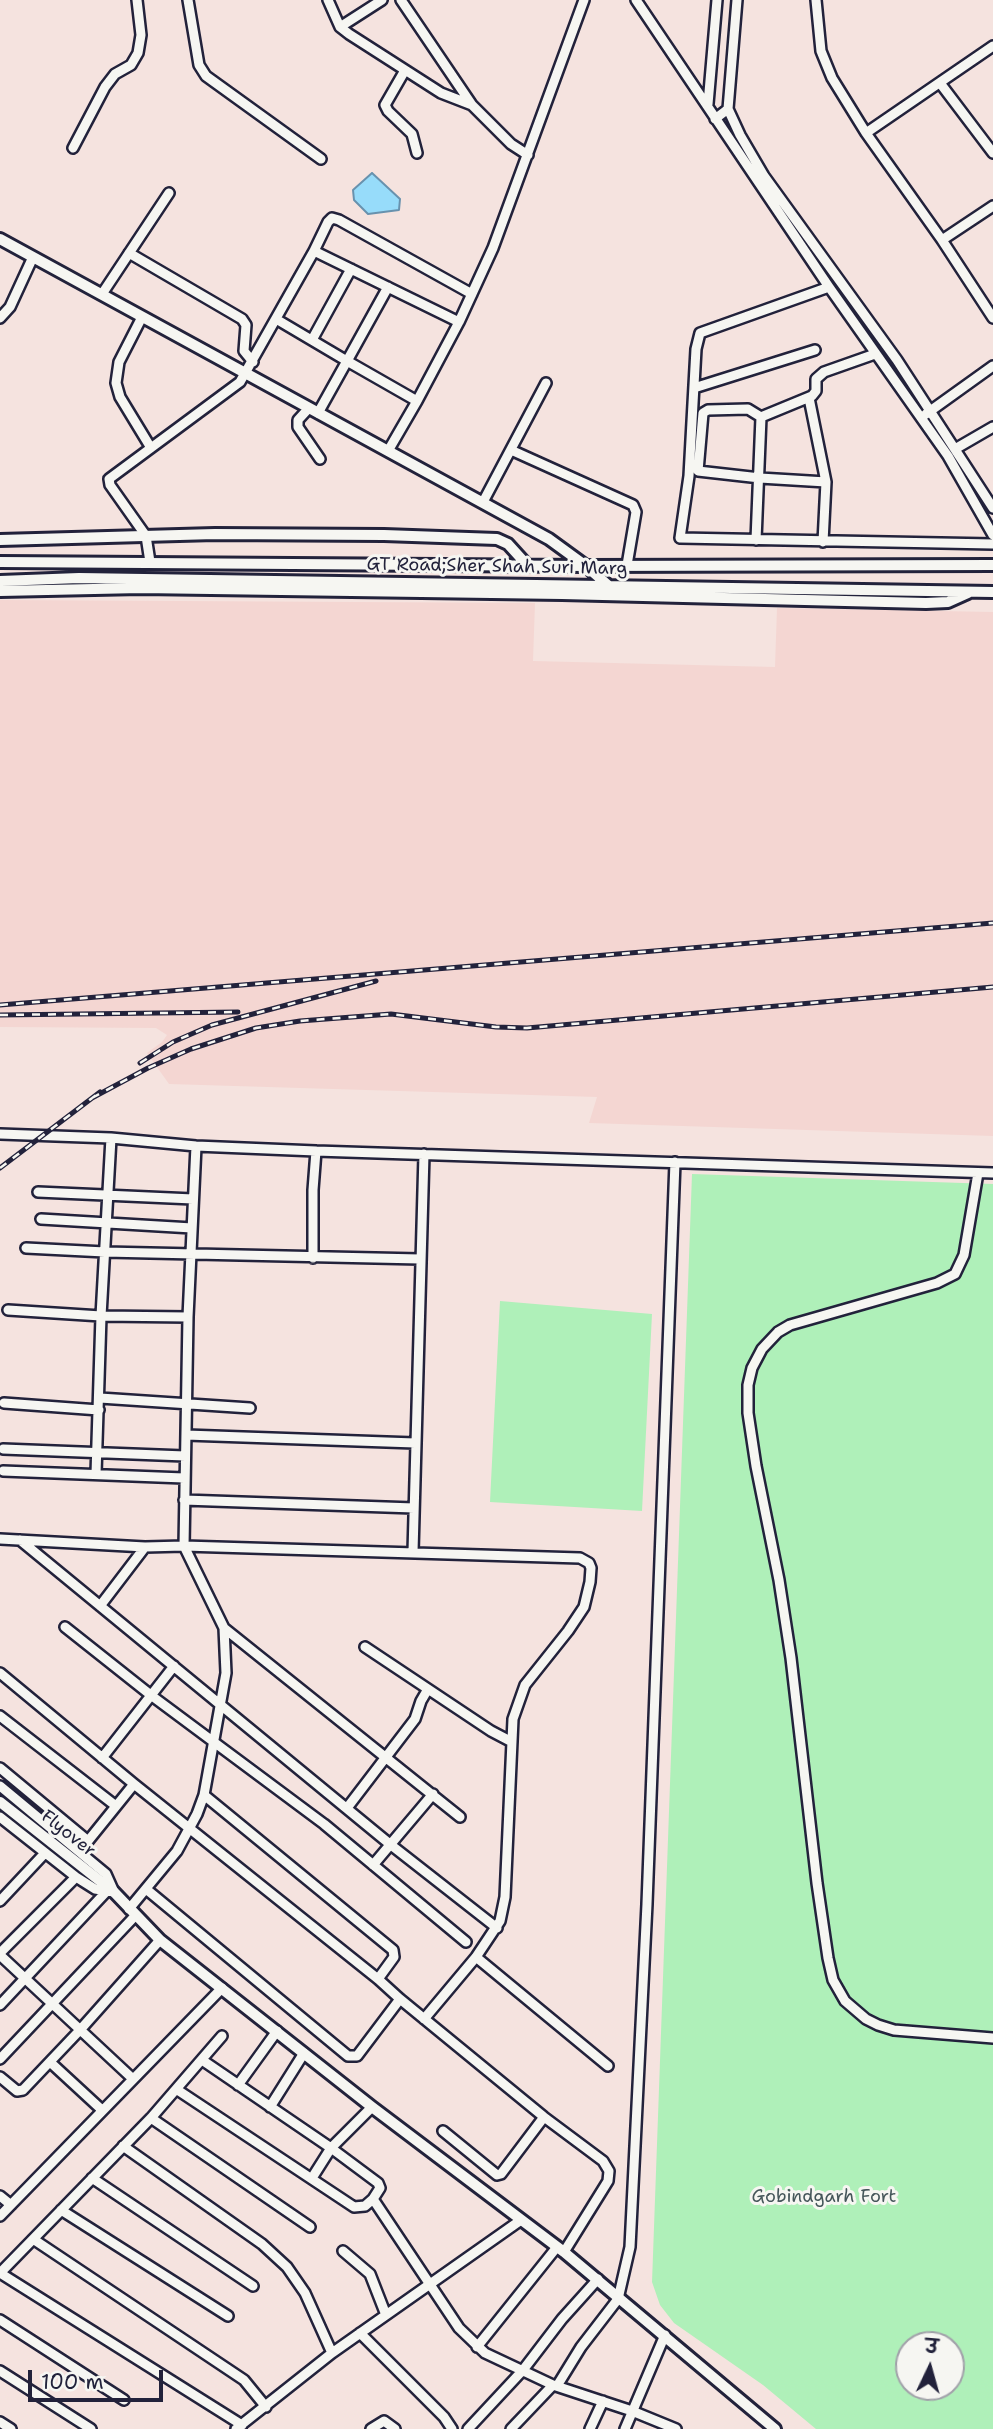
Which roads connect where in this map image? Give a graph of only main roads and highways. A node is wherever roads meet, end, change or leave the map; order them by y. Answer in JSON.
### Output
{"nodes":[{"id":1,"x":0,"y":239,"type":"edge"},
{"id":2,"x":0,"y":540,"type":"edge"},
{"id":3,"x":0,"y":562,"type":"edge"},
{"id":4,"x":527,"y":565,"type":"junction"},
{"id":5,"x":993,"y":565,"type":"edge"},
{"id":6,"x":586,"y":566,"type":"junction"},
{"id":7,"x":0,"y":581,"type":"edge"},
{"id":8,"x":610,"y":587,"type":"junction"},
{"id":9,"x":0,"y":591,"type":"edge"},
{"id":10,"x":970,"y":592,"type":"junction"},
{"id":11,"x":993,"y":592,"type":"edge"},
{"id":12,"x":0,"y":1802,"type":"edge"},
{"id":13,"x":775,"y":2429,"type":"edge"}],
"edges":[{"from":1,"to":6,"type":"main road"},
{"from":2,"to":4,"type":"main road"},
{"from":3,"to":4,"type":"main road","name":"GT Road;Sher Shah Suri Marg"},
{"from":4,"to":6,"type":"main road","name":"GT Road;Sher Shah Suri Marg"},
{"from":5,"to":6,"type":"main road","name":"GT Road;Sher Shah Suri Marg"},
{"from":6,"to":8,"type":"main road"},
{"from":7,"to":8,"type":"main road","name":"GT Road;Sher Shah Suri Marg"},
{"from":8,"to":10,"type":"main road","name":"GT Road;Sher Shah Suri Marg"},
{"from":9,"to":10,"type":"main road"},
{"from":10,"to":11,"type":"main road","name":"GT Road;Sher Shah Suri Marg"},
{"from":12,"to":13,"type":"main road","name":"Flyover"}]}
